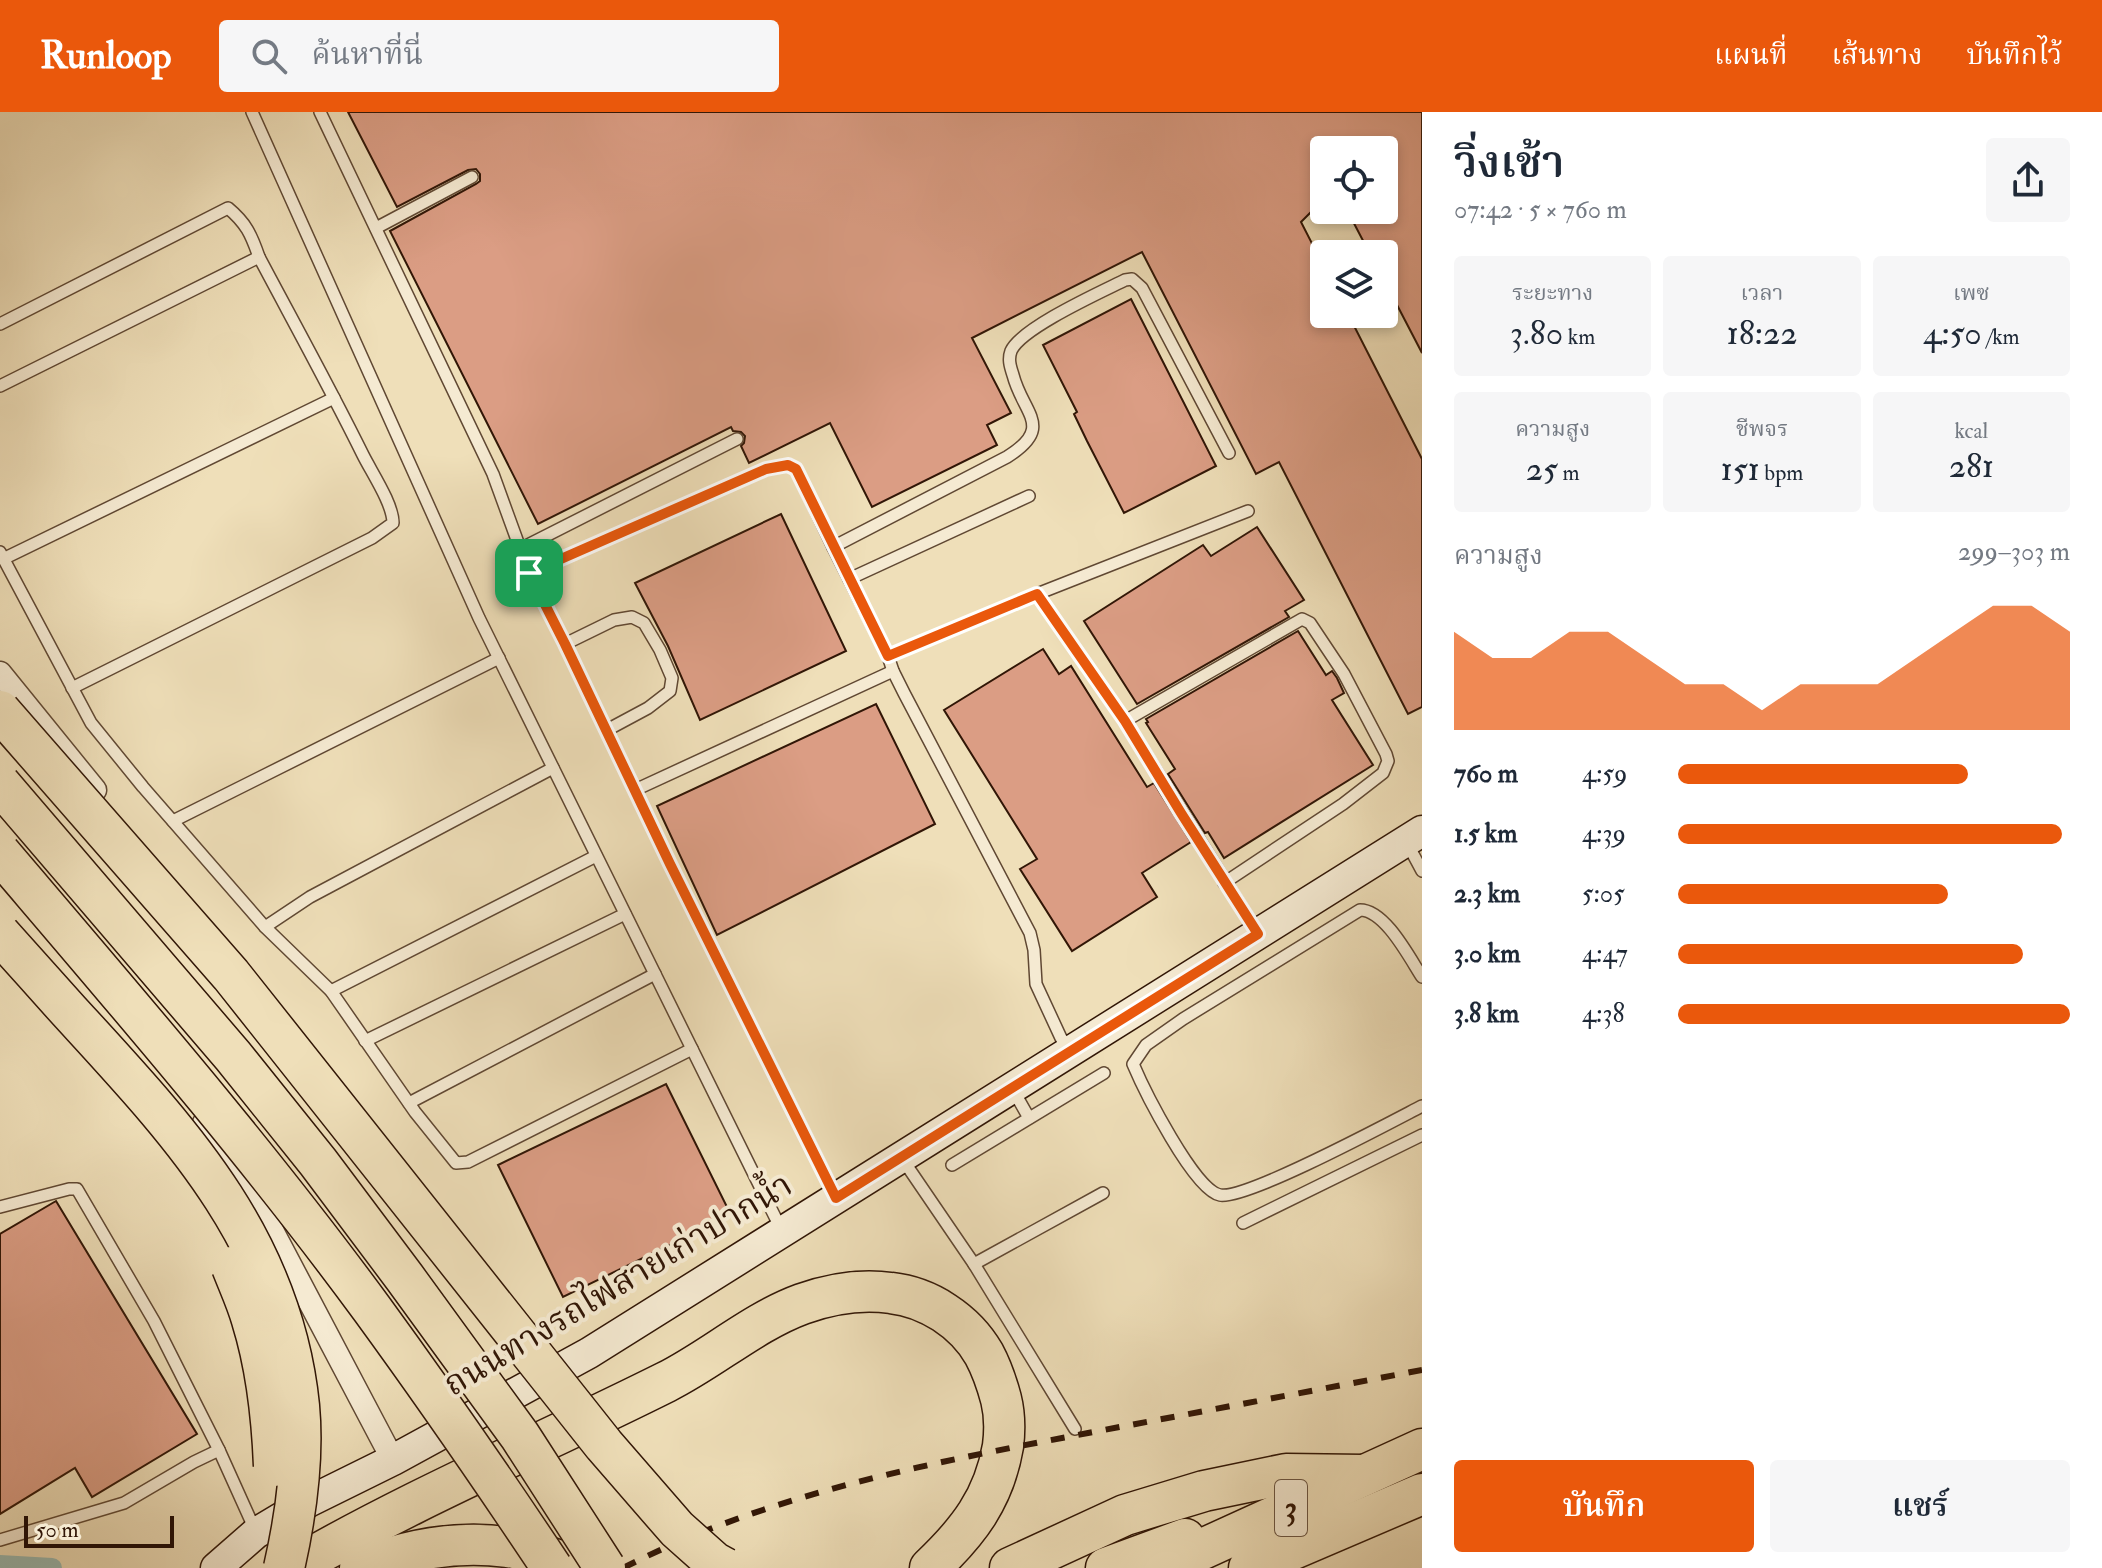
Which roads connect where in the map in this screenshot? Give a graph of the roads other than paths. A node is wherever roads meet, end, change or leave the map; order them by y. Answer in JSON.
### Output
{"nodes":[{"id":1,"x":252,"y":112,"type":"edge"},
{"id":2,"x":320,"y":112,"type":"edge"},
{"id":3,"x":472,"y":177,"type":"dead end"},
{"id":4,"x":376,"y":228,"type":"junction"},
{"id":5,"x":259,"y":257,"type":"junction"},
{"id":6,"x":0,"y":324,"type":"edge"},
{"id":7,"x":0,"y":386,"type":"edge"},
{"id":8,"x":334,"y":398,"type":"junction"},
{"id":9,"x":737,"y":439,"type":"dead end"},
{"id":10,"x":1229,"y":453,"type":"dead end"},
{"id":11,"x":1029,"y":496,"type":"dead end"},
{"id":12,"x":1248,"y":511,"type":"dead end"},
{"id":13,"x":833,"y":547,"type":"junction"},
{"id":14,"x":520,"y":549,"type":"junction"},
{"id":15,"x":2,"y":556,"type":"edge"},
{"id":16,"x":529,"y":573,"type":"junction"},
{"id":17,"x":849,"y":579,"type":"junction"},
{"id":18,"x":1037,"y":594,"type":"junction"},
{"id":19,"x":565,"y":644,"type":"junction"},
{"id":20,"x":888,"y":656,"type":"junction"},
{"id":21,"x":499,"y":658,"type":"junction"},
{"id":22,"x":893,"y":671,"type":"junction"},
{"id":23,"x":0,"y":673,"type":"edge"},
{"id":24,"x":72,"y":688,"type":"junction"},
{"id":25,"x":0,"y":711,"type":"edge"},
{"id":26,"x":1125,"y":721,"type":"junction"},
{"id":27,"x":607,"y":730,"type":"junction"},
{"id":28,"x":553,"y":768,"type":"junction"},
{"id":29,"x":0,"y":784,"type":"edge"},
{"id":30,"x":635,"y":790,"type":"junction"},
{"id":31,"x":173,"y":821,"type":"junction"},
{"id":32,"x":1414,"y":836,"type":"edge"},
{"id":33,"x":0,"y":853,"type":"edge"},
{"id":34,"x":596,"y":856,"type":"junction"},
{"id":35,"x":1422,"y":871,"type":"edge"},
{"id":36,"x":0,"y":873,"type":"edge"},
{"id":37,"x":1224,"y":883,"type":"junction"},
{"id":38,"x":625,"y":914,"type":"junction"},
{"id":39,"x":265,"y":927,"type":"junction"},
{"id":40,"x":0,"y":934,"type":"edge"},
{"id":41,"x":1258,"y":934,"type":"junction"},
{"id":42,"x":655,"y":974,"type":"junction"},
{"id":43,"x":1422,"y":977,"type":"edge"},
{"id":44,"x":331,"y":991,"type":"junction"},
{"id":45,"x":68,"y":1010,"type":"junction"},
{"id":46,"x":365,"y":1041,"type":"junction"},
{"id":47,"x":692,"y":1049,"type":"junction"},
{"id":48,"x":1071,"y":1051,"type":"junction"},
{"id":49,"x":1104,"y":1073,"type":"dead end"},
{"id":50,"x":1012,"y":1088,"type":"junction"},
{"id":51,"x":409,"y":1103,"type":"junction"},
{"id":52,"x":1422,"y":1106,"type":"edge"},
{"id":53,"x":1029,"y":1118,"type":"junction"},
{"id":54,"x":1422,"y":1135,"type":"edge"},
{"id":55,"x":901,"y":1157,"type":"junction"},
{"id":56,"x":952,"y":1165,"type":"dead end"},
{"id":57,"x":1103,"y":1193,"type":"dead end"},
{"id":58,"x":0,"y":1194,"type":"edge"},
{"id":59,"x":836,"y":1198,"type":"junction"},
{"id":60,"x":3,"y":1207,"type":"edge"},
{"id":61,"x":1243,"y":1223,"type":"dead end"},
{"id":62,"x":782,"y":1232,"type":"junction"},
{"id":63,"x":974,"y":1264,"type":"junction"},
{"id":64,"x":557,"y":1370,"type":"junction"},
{"id":65,"x":1075,"y":1429,"type":"dead end"},
{"id":66,"x":1422,"y":1449,"type":"edge"},
{"id":67,"x":219,"y":1450,"type":"junction"},
{"id":68,"x":393,"y":1460,"type":"junction"},
{"id":69,"x":1364,"y":1475,"type":"junction"},
{"id":70,"x":1422,"y":1494,"type":"edge"},
{"id":71,"x":1315,"y":1497,"type":"junction"},
{"id":72,"x":1422,"y":1508,"type":"edge"},
{"id":73,"x":0,"y":1540,"type":"edge"},
{"id":74,"x":257,"y":1550,"type":"edge"},
{"id":75,"x":216,"y":1568,"type":"edge"},
{"id":76,"x":284,"y":1568,"type":"edge"},
{"id":77,"x":293,"y":1568,"type":"edge"},
{"id":78,"x":360,"y":1568,"type":"edge"},
{"id":79,"x":552,"y":1568,"type":"edge"},
{"id":80,"x":578,"y":1568,"type":"edge"},
{"id":81,"x":605,"y":1568,"type":"edge"},
{"id":82,"x":725,"y":1568,"type":"edge"},
{"id":83,"x":930,"y":1568,"type":"edge"},
{"id":84,"x":1010,"y":1568,"type":"edge"},
{"id":85,"x":1106,"y":1568,"type":"edge"},
{"id":86,"x":1161,"y":1568,"type":"edge"},
{"id":87,"x":1249,"y":1568,"type":"edge"},
{"id":88,"x":1310,"y":1568,"type":"edge"}],
"edges":[{"from":1,"to":21,"type":"lane"},
{"from":2,"to":4,"type":"lane"},
{"from":3,"to":4,"type":"lane"},
{"from":4,"to":14,"type":"lane"},
{"from":5,"to":6,"type":"lane"},
{"from":5,"to":7,"type":"lane"},
{"from":5,"to":8,"type":"lane"},
{"from":8,"to":15,"type":"lane"},
{"from":8,"to":24,"type":"lane"},
{"from":9,"to":14,"type":"lane"},
{"from":10,"to":13,"type":"lane"},
{"from":11,"to":17,"type":"lane"},
{"from":12,"to":18,"type":"lane"},
{"from":13,"to":16,"type":"lane"},
{"from":13,"to":17,"type":"lane"},
{"from":14,"to":16,"type":"lane"},
{"from":15,"to":24,"type":"lane"},
{"from":16,"to":19,"type":"lane"},
{"from":17,"to":20,"type":"lane"},
{"from":18,"to":20,"type":"lane"},
{"from":18,"to":26,"type":"lane"},
{"from":19,"to":27,"type":"lane"},
{"from":19,"to":27,"type":"lane"},
{"from":20,"to":22,"type":"lane"},
{"from":21,"to":28,"type":"lane"},
{"from":21,"to":31,"type":"lane"},
{"from":22,"to":30,"type":"lane"},
{"from":22,"to":48,"type":"lane"},
{"from":23,"to":64,"type":"street"},
{"from":24,"to":31,"type":"lane"},
{"from":25,"to":82,"type":"highway","bridge":true},
{"from":26,"to":37,"type":"lane"},
{"from":26,"to":37,"type":"lane"},
{"from":27,"to":30,"type":"lane"},
{"from":28,"to":34,"type":"lane"},
{"from":28,"to":39,"type":"lane"},
{"from":29,"to":81,"type":"highway","bridge":true},
{"from":30,"to":59,"type":"lane"},
{"from":31,"to":39,"type":"lane"},
{"from":32,"to":35,"type":"lane"},
{"from":32,"to":41,"type":"main road","name":"ถนนทางรถไฟสายเก่าปากน้ำ"},
{"from":33,"to":79,"type":"highway","bridge":true},
{"from":34,"to":38,"type":"lane"},
{"from":34,"to":44,"type":"lane"},
{"from":36,"to":68,"type":"street"},
{"from":37,"to":41,"type":"lane"},
{"from":38,"to":42,"type":"lane"},
{"from":38,"to":46,"type":"lane"},
{"from":39,"to":44,"type":"lane"},
{"from":40,"to":45,"type":"highway","bridge":true},
{"from":41,"to":48,"type":"main road","name":"ถนนทางรถไฟสายเก่าปากน้ำ"},
{"from":42,"to":47,"type":"lane"},
{"from":42,"to":51,"type":"lane"},
{"from":43,"to":52,"type":"lane"},
{"from":44,"to":46,"type":"lane"},
{"from":45,"to":74,"type":"highway","bridge":true},
{"from":45,"to":76,"type":"highway","bridge":true},
{"from":46,"to":51,"type":"lane"},
{"from":47,"to":51,"type":"lane"},
{"from":47,"to":62,"type":"lane"},
{"from":48,"to":50,"type":"main road","name":"ถนนทางรถไฟสายเก่าปากน้ำ"},
{"from":49,"to":53,"type":"lane"},
{"from":50,"to":53,"type":"lane"},
{"from":50,"to":55,"type":"main road","name":"ถนนทางรถไฟสายเก่าปากน้ำ"},
{"from":53,"to":56,"type":"lane"},
{"from":54,"to":61,"type":"lane"},
{"from":55,"to":59,"type":"main road","name":"ถนนทางรถไฟสายเก่าปากน้ำ"},
{"from":55,"to":63,"type":"lane"},
{"from":57,"to":63,"type":"lane"},
{"from":58,"to":60,"type":"lane"},
{"from":59,"to":62,"type":"main road","name":"ถนนทางรถไฟสายเก่าปากน้ำ"},
{"from":60,"to":67,"type":"lane"},
{"from":62,"to":64,"type":"main road","name":"ถนนทางรถไฟสายเก่าปากน้ำ"},
{"from":63,"to":65,"type":"lane"},
{"from":64,"to":68,"type":"main road","name":"ถนนทางรถไฟสายเก่าปากน้ำ"},
{"from":66,"to":69,"type":"highway","number":"3"},
{"from":67,"to":73,"type":"lane"},
{"from":67,"to":74,"type":"lane"},
{"from":68,"to":74,"type":"main road","name":"ถนนทางรถไฟสายเก่าปากน้ำ"},
{"from":69,"to":71,"type":"highway","number":"3"},
{"from":69,"to":84,"type":"highway"},
{"from":70,"to":87,"type":"highway","number":"3"},
{"from":71,"to":85,"type":"highway"},
{"from":71,"to":86,"type":"highway","number":"3"},
{"from":72,"to":88,"type":"highway"},
{"from":74,"to":75,"type":"main road","name":"ถนนทางรถไฟสายเก่าปากน้ำ"},
{"from":77,"to":83,"type":"highway"},
{"from":78,"to":80,"type":"highway"}]}
